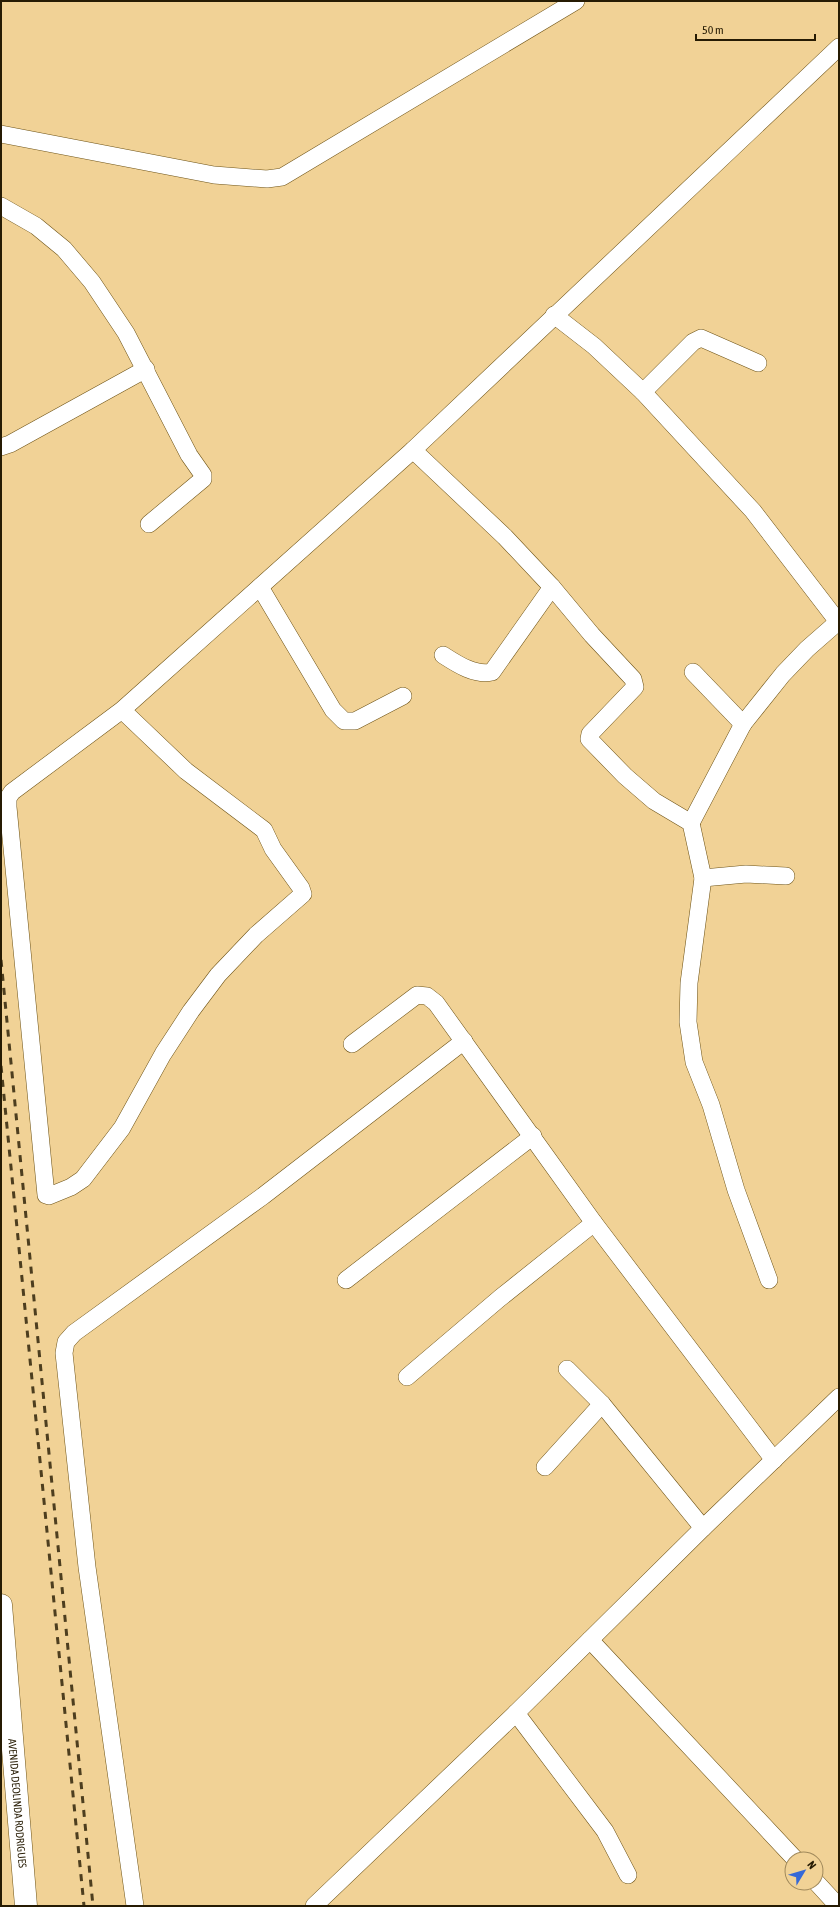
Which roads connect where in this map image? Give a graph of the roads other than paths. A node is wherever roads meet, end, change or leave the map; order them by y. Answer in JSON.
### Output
{"nodes":[{"id":1,"x":576,"y":1,"type":"edge"},
{"id":2,"x":839,"y":47,"type":"edge"},
{"id":3,"x":1,"y":134,"type":"edge"},
{"id":4,"x":1,"y":206,"type":"edge"},
{"id":5,"x":554,"y":315,"type":"junction"},
{"id":6,"x":758,"y":363,"type":"dead end"},
{"id":7,"x":146,"y":369,"type":"junction"},
{"id":8,"x":643,"y":392,"type":"junction"},
{"id":9,"x":1,"y":447,"type":"edge"},
{"id":10,"x":413,"y":450,"type":"junction"},
{"id":11,"x":149,"y":524,"type":"dead end"},
{"id":12,"x":260,"y":587,"type":"junction"},
{"id":13,"x":552,"y":587,"type":"junction"},
{"id":14,"x":838,"y":622,"type":"edge"},
{"id":15,"x":443,"y":655,"type":"dead end"},
{"id":16,"x":693,"y":672,"type":"dead end"},
{"id":17,"x":403,"y":696,"type":"dead end"},
{"id":18,"x":122,"y":710,"type":"junction"},
{"id":19,"x":743,"y":724,"type":"junction"},
{"id":20,"x":690,"y":822,"type":"junction"},
{"id":21,"x":786,"y":876,"type":"dead end"},
{"id":22,"x":703,"y":878,"type":"junction"},
{"id":23,"x":464,"y":1041,"type":"junction"},
{"id":24,"x":352,"y":1044,"type":"dead end"},
{"id":25,"x":533,"y":1136,"type":"junction"},
{"id":26,"x":594,"y":1223,"type":"junction"},
{"id":27,"x":346,"y":1280,"type":"dead end"},
{"id":28,"x":770,"y":1280,"type":"dead end"},
{"id":29,"x":567,"y":1369,"type":"dead end"},
{"id":30,"x":407,"y":1377,"type":"dead end"},
{"id":31,"x":839,"y":1397,"type":"edge"},
{"id":32,"x":602,"y":1404,"type":"junction"},
{"id":33,"x":774,"y":1460,"type":"junction"},
{"id":34,"x":545,"y":1467,"type":"dead end"},
{"id":35,"x":703,"y":1528,"type":"junction"},
{"id":36,"x":1,"y":1605,"type":"edge"},
{"id":37,"x":590,"y":1640,"type":"junction"},
{"id":38,"x":516,"y":1713,"type":"junction"},
{"id":39,"x":788,"y":1851,"type":"edge"},
{"id":40,"x":628,"y":1875,"type":"dead end"},
{"id":41,"x":824,"y":1891,"type":"edge"},
{"id":42,"x":26,"y":1906,"type":"edge"},
{"id":43,"x":135,"y":1906,"type":"edge"},
{"id":44,"x":314,"y":1906,"type":"edge"},
{"id":45,"x":838,"y":1906,"type":"edge"}],
"edges":[{"from":1,"to":3,"type":"street"},
{"from":2,"to":5,"type":"street"},
{"from":4,"to":7,"type":"street"},
{"from":5,"to":8,"type":"street"},
{"from":5,"to":10,"type":"street"},
{"from":6,"to":8,"type":"street"},
{"from":7,"to":9,"type":"street"},
{"from":7,"to":11,"type":"street"},
{"from":8,"to":14,"type":"street"},
{"from":10,"to":12,"type":"street"},
{"from":10,"to":13,"type":"street"},
{"from":12,"to":17,"type":"street"},
{"from":12,"to":18,"type":"street"},
{"from":13,"to":15,"type":"street"},
{"from":13,"to":20,"type":"street"},
{"from":14,"to":19,"type":"street"},
{"from":16,"to":19,"type":"street"},
{"from":18,"to":18,"type":"street"},
{"from":19,"to":20,"type":"street"},
{"from":20,"to":22,"type":"street"},
{"from":21,"to":22,"type":"street"},
{"from":22,"to":28,"type":"street"},
{"from":23,"to":24,"type":"street"},
{"from":23,"to":25,"type":"street"},
{"from":23,"to":43,"type":"street"},
{"from":25,"to":26,"type":"street"},
{"from":25,"to":27,"type":"street"},
{"from":26,"to":30,"type":"street"},
{"from":26,"to":33,"type":"street"},
{"from":29,"to":32,"type":"street"},
{"from":31,"to":33,"type":"street"},
{"from":32,"to":34,"type":"street"},
{"from":32,"to":35,"type":"street"},
{"from":33,"to":35,"type":"street"},
{"from":35,"to":37,"type":"street"},
{"from":36,"to":42,"type":"highway","name":"AVENIDA DEOLINDA RODRIGUES"},
{"from":37,"to":38,"type":"street"},
{"from":37,"to":39,"type":"street"},
{"from":38,"to":40,"type":"street"},
{"from":38,"to":44,"type":"street"},
{"from":41,"to":45,"type":"street"}]}
